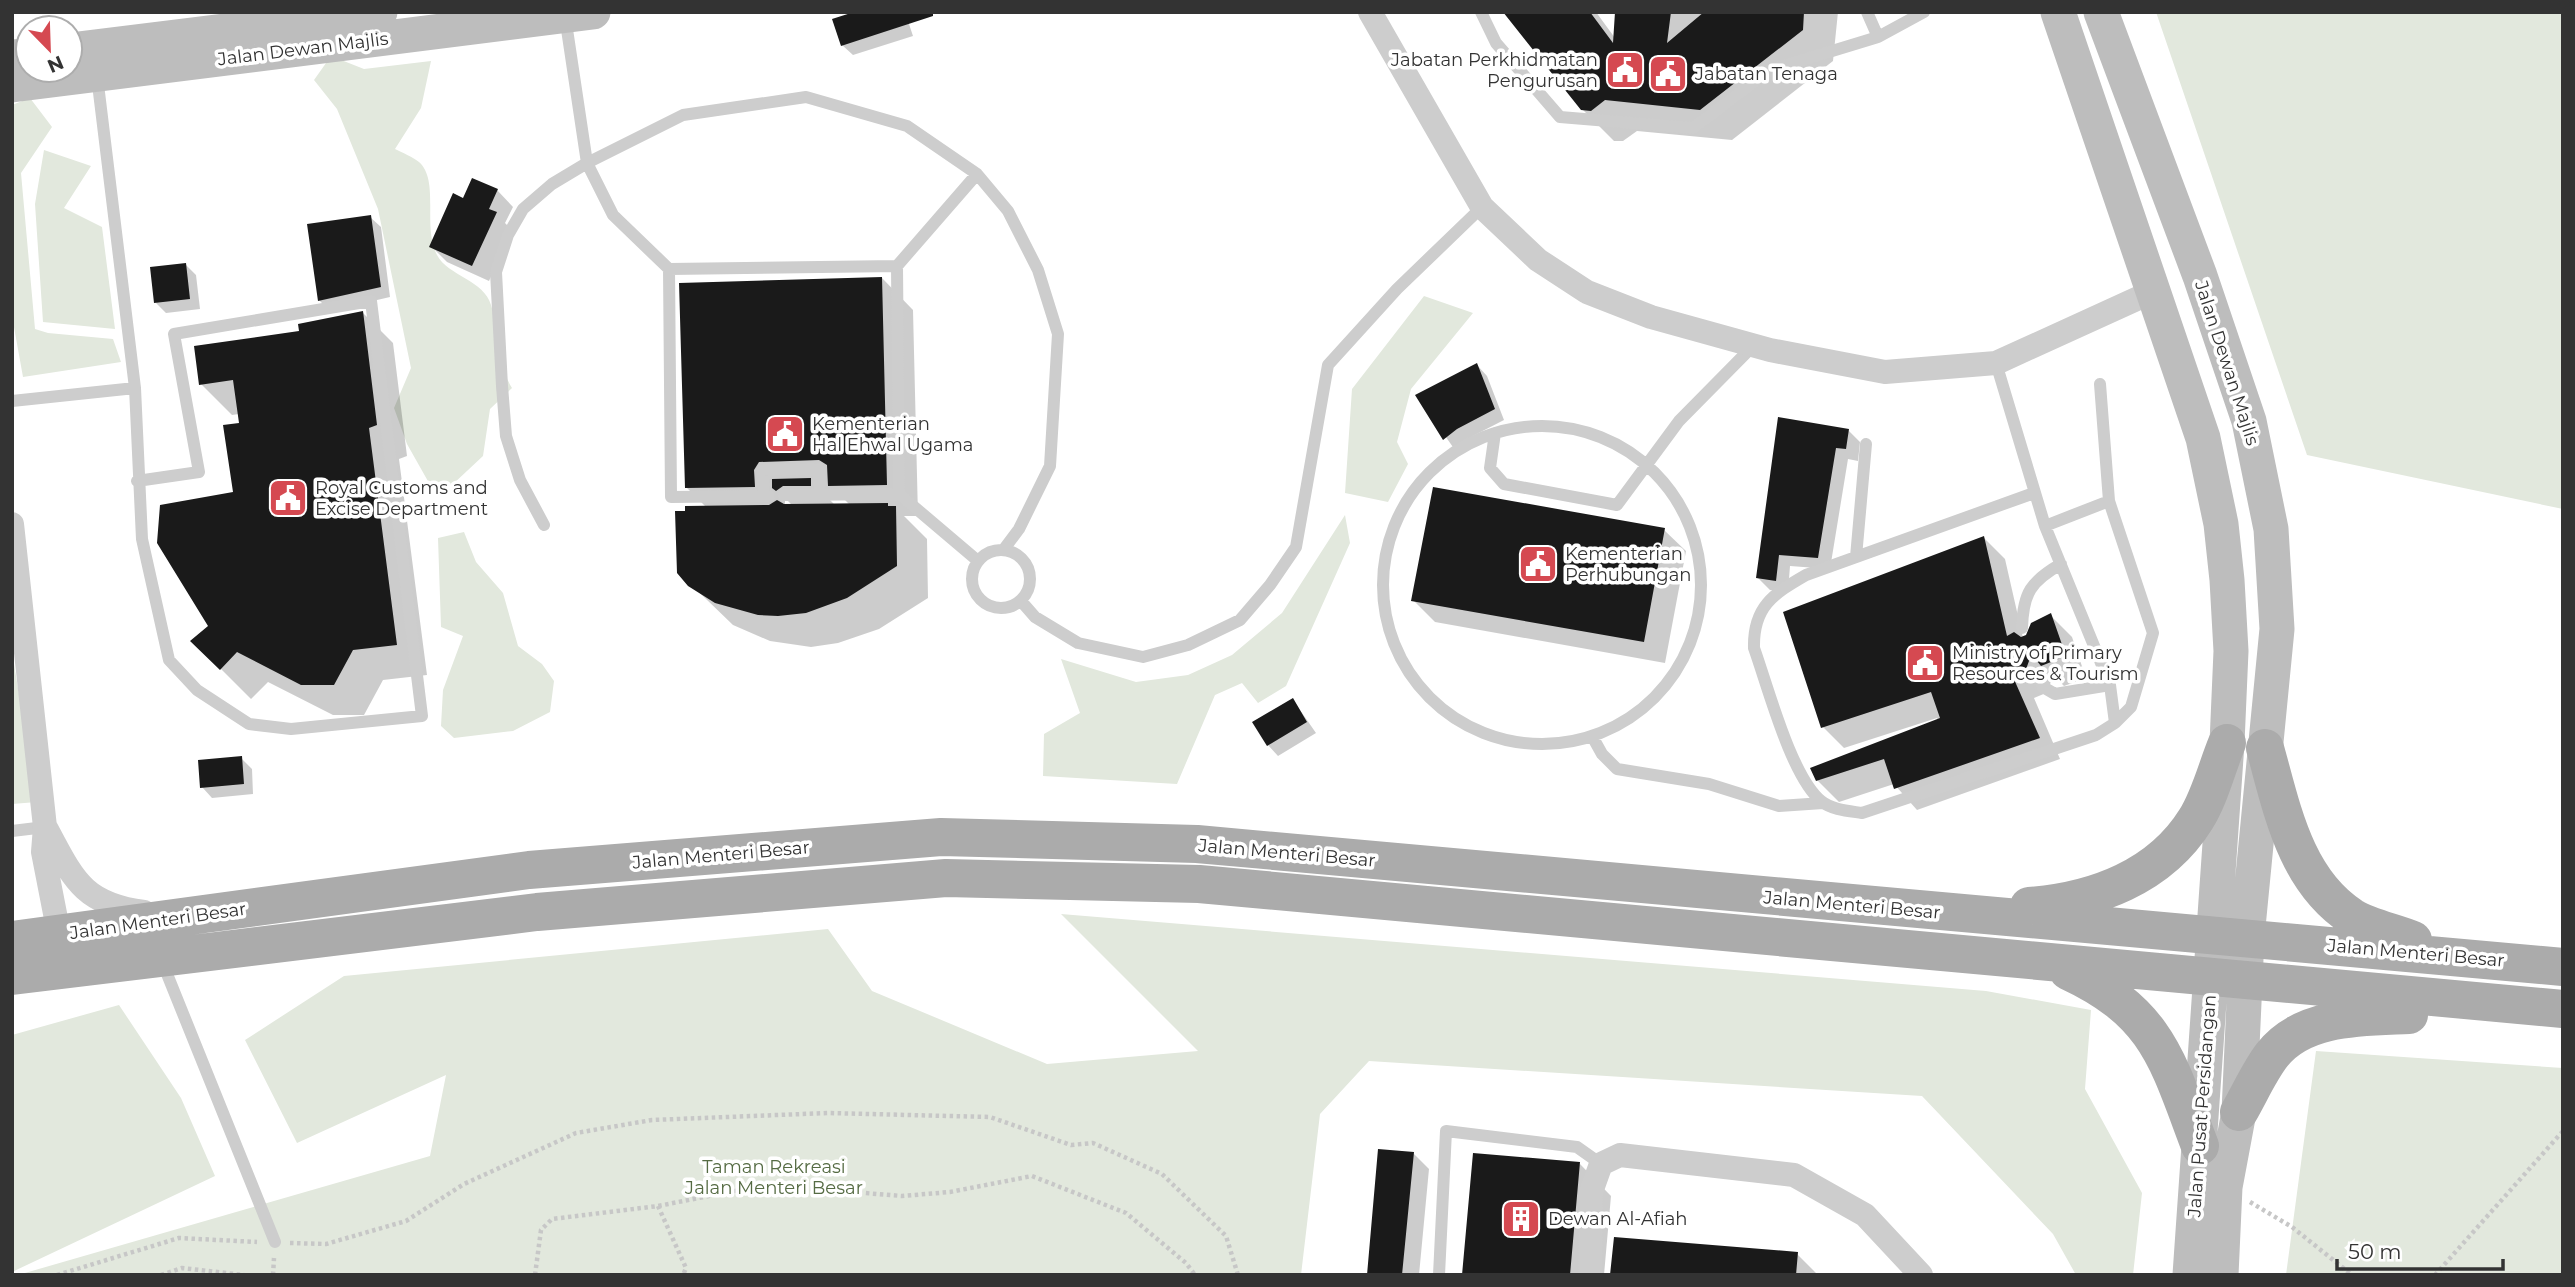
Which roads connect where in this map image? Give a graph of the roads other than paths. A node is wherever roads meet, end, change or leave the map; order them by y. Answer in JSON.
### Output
{"nodes":[{"id":1,"x":380,"y":12,"type":"edge"},
{"id":2,"x":1481,"y":12,"type":"edge"},
{"id":3,"x":1867,"y":12,"type":"edge"},
{"id":4,"x":1924,"y":12,"type":"edge"},
{"id":5,"x":2058,"y":12,"type":"edge"},
{"id":6,"x":2101,"y":12,"type":"edge"},
{"id":7,"x":1372,"y":13,"type":"edge"},
{"id":8,"x":574,"y":14,"type":"edge"},
{"id":9,"x":466,"y":20,"type":"edge"},
{"id":10,"x":1878,"y":37,"type":"junction"},
{"id":11,"x":84,"y":48,"type":"edge"},
{"id":12,"x":97,"y":74,"type":"junction"},
{"id":13,"x":12,"y":85,"type":"edge"},
{"id":14,"x":587,"y":163,"type":"junction"},
{"id":15,"x":977,"y":174,"type":"junction"},
{"id":16,"x":1482,"y":207,"type":"junction"},
{"id":17,"x":897,"y":266,"type":"junction"},
{"id":18,"x":668,"y":269,"type":"junction"},
{"id":19,"x":2154,"y":291,"type":"junction"},
{"id":20,"x":1753,"y":346,"type":"junction"},
{"id":21,"x":1996,"y":363,"type":"junction"},
{"id":22,"x":2100,"y":384,"type":"dead end"},
{"id":23,"x":135,"y":388,"type":"junction"},
{"id":24,"x":12,"y":401,"type":"edge"},
{"id":25,"x":1495,"y":433,"type":"junction"},
{"id":26,"x":1866,"y":444,"type":"dead end"},
{"id":27,"x":1648,"y":463,"type":"junction"},
{"id":28,"x":137,"y":481,"type":"junction"},
{"id":29,"x":2034,"y":493,"type":"junction"},
{"id":30,"x":899,"y":494,"type":"junction"},
{"id":31,"x":784,"y":495,"type":"dead end"},
{"id":32,"x":820,"y":495,"type":"junction"},
{"id":33,"x":2109,"y":501,"type":"junction"},
{"id":34,"x":12,"y":524,"type":"edge"},
{"id":35,"x":544,"y":525,"type":"dead end"},
{"id":36,"x":2045,"y":526,"type":"junction"},
{"id":37,"x":1004,"y":549,"type":"junction"},
{"id":38,"x":1856,"y":557,"type":"junction"},
{"id":39,"x":978,"y":561,"type":"junction"},
{"id":40,"x":2061,"y":564,"type":"junction"},
{"id":41,"x":1021,"y":601,"type":"junction"},
{"id":42,"x":2022,"y":628,"type":"dead end"},
{"id":43,"x":2033,"y":669,"type":"dead end"},
{"id":44,"x":2110,"y":685,"type":"junction"},
{"id":45,"x":2115,"y":723,"type":"junction"},
{"id":46,"x":1592,"y":736,"type":"junction"},
{"id":47,"x":2227,"y":743,"type":"junction"},
{"id":48,"x":2265,"y":748,"type":"junction"},
{"id":49,"x":1824,"y":803,"type":"junction"},
{"id":50,"x":45,"y":827,"type":"junction"},
{"id":51,"x":12,"y":831,"type":"edge"},
{"id":52,"x":1947,"y":913,"type":"junction"},
{"id":53,"x":188,"y":917,"type":"junction"},
{"id":54,"x":59,"y":934,"type":"junction"},
{"id":55,"x":2229,"y":938,"type":"junction"},
{"id":56,"x":12,"y":940,"type":"edge"},
{"id":57,"x":2453,"y":957,"type":"junction"},
{"id":58,"x":161,"y":959,"type":"junction"},
{"id":59,"x":2051,"y":963,"type":"junction"},
{"id":60,"x":79,"y":967,"type":"junction"},
{"id":61,"x":2563,"y":967,"type":"edge"},
{"id":62,"x":12,"y":976,"type":"edge"},
{"id":63,"x":2229,"y":979,"type":"junction"},
{"id":64,"x":2550,"y":1008,"type":"edge"},
{"id":65,"x":2239,"y":1112,"type":"junction"},
{"id":66,"x":2200,"y":1146,"type":"junction"},
{"id":67,"x":1601,"y":1164,"type":"junction"},
{"id":68,"x":275,"y":1242,"type":"road end"},
{"id":69,"x":1439,"y":1275,"type":"edge"},
{"id":70,"x":1590,"y":1275,"type":"edge"},
{"id":71,"x":1921,"y":1275,"type":"edge"},
{"id":72,"x":2190,"y":1275,"type":"edge"},
{"id":73,"x":2221,"y":1275,"type":"edge"}],
"edges":[{"from":1,"to":11,"type":"street","name":"Jalan Dewan Majlis"},
{"from":2,"to":10,"type":"lane"},
{"from":3,"to":10,"type":"lane"},
{"from":4,"to":10,"type":"lane"},
{"from":5,"to":19,"type":"street"},
{"from":6,"to":48,"type":"street","name":"Jalan Dewan Majlis"},
{"from":7,"to":16,"type":"street"},
{"from":8,"to":9,"type":"street","name":"Jalan Dewan Majlis"},
{"from":8,"to":14,"type":"lane"},
{"from":9,"to":12,"type":"street","name":"Jalan Dewan Majlis"},
{"from":12,"to":13,"type":"street","name":"Jalan Dewan Majlis"},
{"from":12,"to":23,"type":"lane"},
{"from":14,"to":15,"type":"lane"},
{"from":14,"to":18,"type":"lane"},
{"from":14,"to":35,"type":"lane"},
{"from":15,"to":17,"type":"lane"},
{"from":15,"to":37,"type":"lane"},
{"from":16,"to":20,"type":"street"},
{"from":16,"to":41,"type":"lane"},
{"from":17,"to":18,"type":"lane"},
{"from":17,"to":30,"type":"lane"},
{"from":18,"to":32,"type":"lane"},
{"from":19,"to":21,"type":"street"},
{"from":19,"to":47,"type":"street"},
{"from":20,"to":21,"type":"street"},
{"from":20,"to":27,"type":"lane"},
{"from":21,"to":29,"type":"lane"},
{"from":22,"to":33,"type":"lane"},
{"from":23,"to":24,"type":"lane"},
{"from":23,"to":28,"type":"lane"},
{"from":25,"to":27,"type":"lane"},
{"from":25,"to":27,"type":"lane"},
{"from":25,"to":46,"type":"lane"},
{"from":26,"to":38,"type":"lane"},
{"from":27,"to":46,"type":"lane"},
{"from":28,"to":28,"type":"lane"},
{"from":29,"to":36,"type":"lane"},
{"from":29,"to":38,"type":"lane"},
{"from":30,"to":32,"type":"lane"},
{"from":30,"to":39,"type":"lane"},
{"from":31,"to":32,"type":"lane"},
{"from":33,"to":36,"type":"lane"},
{"from":33,"to":45,"type":"lane"},
{"from":34,"to":50,"type":"street"},
{"from":36,"to":40,"type":"lane"},
{"from":37,"to":39,"type":"lane"},
{"from":37,"to":41,"type":"lane"},
{"from":38,"to":49,"type":"lane"},
{"from":39,"to":41,"type":"lane"},
{"from":40,"to":42,"type":"lane"},
{"from":40,"to":44,"type":"lane"},
{"from":43,"to":44,"type":"lane"},
{"from":44,"to":45,"type":"lane"},
{"from":45,"to":49,"type":"lane"},
{"from":46,"to":49,"type":"lane"},
{"from":47,"to":52,"type":"main road"},
{"from":47,"to":55,"type":"street"},
{"from":48,"to":55,"type":"street","name":"Jalan Dewan Majlis"},
{"from":48,"to":57,"type":"main road"},
{"from":50,"to":51,"type":"lane"},
{"from":50,"to":53,"type":"street"},
{"from":50,"to":54,"type":"street"},
{"from":52,"to":53,"type":"main road","name":"Jalan Menteri Besar"},
{"from":52,"to":55,"type":"main road","name":"Jalan Menteri Besar"},
{"from":53,"to":54,"type":"main road","name":"Jalan Menteri Besar"},
{"from":54,"to":56,"type":"main road","name":"Jalan Menteri Besar"},
{"from":54,"to":60,"type":"street"},
{"from":55,"to":57,"type":"main road","name":"Jalan Menteri Besar"},
{"from":55,"to":63,"type":"street","name":"Jalan Pusat Persidangan"},
{"from":57,"to":61,"type":"main road","name":"Jalan Menteri Besar"},
{"from":58,"to":59,"type":"main road","name":"Jalan Menteri Besar"},
{"from":58,"to":60,"type":"main road","name":"Jalan Menteri Besar"},
{"from":58,"to":68,"type":"lane"},
{"from":59,"to":63,"type":"main road","name":"Jalan Menteri Besar"},
{"from":59,"to":66,"type":"main road"},
{"from":60,"to":62,"type":"main road","name":"Jalan Menteri Besar"},
{"from":63,"to":64,"type":"main road","name":"Jalan Menteri Besar"},
{"from":63,"to":65,"type":"street","name":"Jalan Pusat Persidangan"},
{"from":63,"to":66,"type":"street","name":"Jalan Pusat Persidangan"},
{"from":64,"to":65,"type":"main road"},
{"from":65,"to":73,"type":"street","name":"Jalan Pusat Persidangan"},
{"from":66,"to":72,"type":"street","name":"Jalan Pusat Persidangan"},
{"from":67,"to":69,"type":"lane"},
{"from":67,"to":70,"type":"street"},
{"from":67,"to":71,"type":"street"}]}
